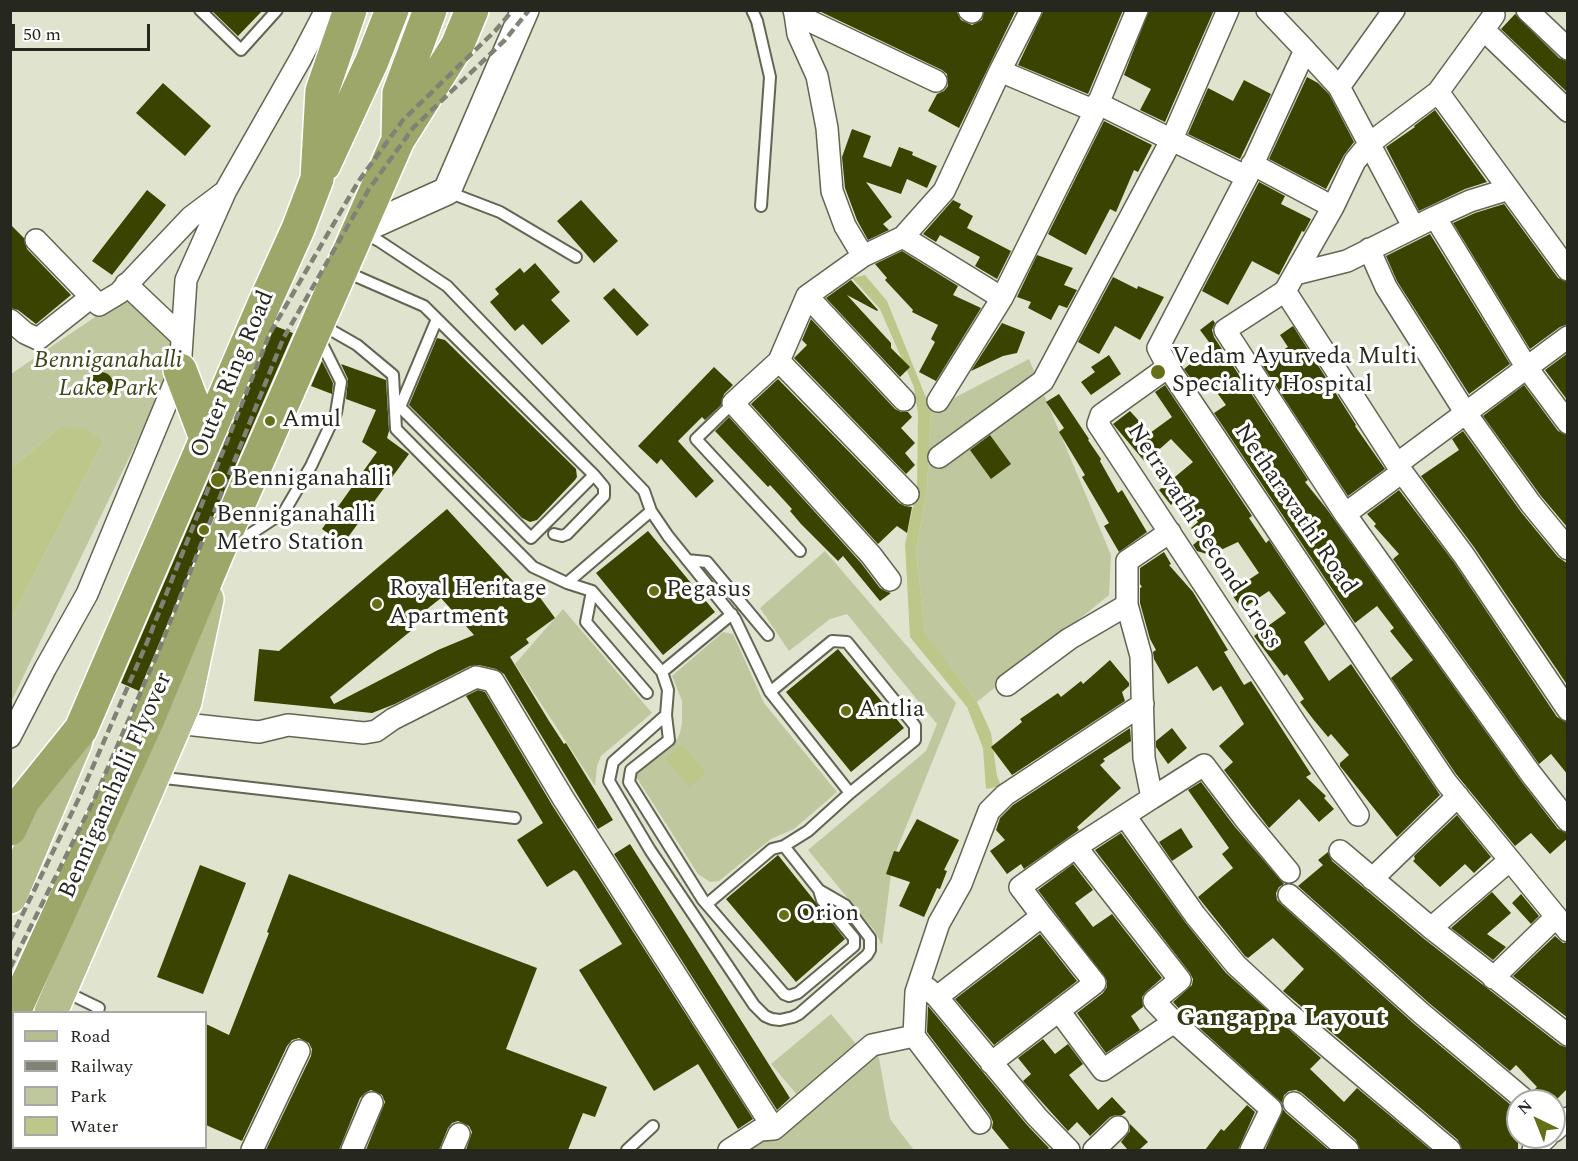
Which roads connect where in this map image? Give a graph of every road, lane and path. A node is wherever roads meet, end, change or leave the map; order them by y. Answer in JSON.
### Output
{"nodes":[{"id":1,"x":200,"y":10,"type":"edge"},
{"id":2,"x":278,"y":10,"type":"edge"},
{"id":3,"x":326,"y":10,"type":"edge"},
{"id":4,"x":350,"y":10,"type":"edge"},
{"id":5,"x":392,"y":10,"type":"edge"},
{"id":6,"x":430,"y":10,"type":"edge"},
{"id":7,"x":472,"y":10,"type":"edge"},
{"id":8,"x":525,"y":10,"type":"edge"},
{"id":9,"x":752,"y":10,"type":"edge"},
{"id":10,"x":1031,"y":10,"type":"edge"},
{"id":11,"x":1137,"y":10,"type":"edge"},
{"id":12,"x":1228,"y":10,"type":"edge"},
{"id":13,"x":1268,"y":10,"type":"edge"},
{"id":14,"x":1394,"y":10,"type":"edge"},
{"id":15,"x":1527,"y":10,"type":"edge"},
{"id":16,"x":795,"y":12,"type":"edge"},
{"id":17,"x":1490,"y":17,"type":"edge"},
{"id":18,"x":1289,"y":19,"type":"edge"},
{"id":19,"x":1568,"y":49,"type":"edge"},
{"id":20,"x":1305,"y":50,"type":"junction"},
{"id":21,"x":1000,"y":71,"type":"junction"},
{"id":22,"x":936,"y":81,"type":"dead end"},
{"id":23,"x":1339,"y":87,"type":"junction"},
{"id":24,"x":1437,"y":92,"type":"junction"},
{"id":25,"x":1096,"y":107,"type":"junction"},
{"id":26,"x":1568,"y":111,"type":"edge"},
{"id":27,"x":1172,"y":139,"type":"junction"},
{"id":28,"x":398,"y":140,"type":"junction"},
{"id":29,"x":1370,"y":143,"type":"junction"},
{"id":30,"x":1250,"y":171,"type":"junction"},
{"id":31,"x":317,"y":179,"type":"junction"},
{"id":32,"x":1509,"y":189,"type":"junction"},
{"id":33,"x":226,"y":190,"type":"junction"},
{"id":34,"x":447,"y":191,"type":"junction"},
{"id":35,"x":761,"y":206,"type":"dead end"},
{"id":36,"x":1333,"y":207,"type":"junction"},
{"id":37,"x":1435,"y":217,"type":"junction"},
{"id":38,"x":1413,"y":226,"type":"junction"},
{"id":39,"x":358,"y":231,"type":"junction"},
{"id":40,"x":903,"y":237,"type":"junction"},
{"id":41,"x":36,"y":240,"type":"dead end"},
{"id":42,"x":1370,"y":249,"type":"junction"},
{"id":43,"x":576,"y":257,"type":"dead end"},
{"id":44,"x":856,"y":261,"type":"junction"},
{"id":45,"x":1565,"y":263,"type":"edge"},
{"id":46,"x":341,"y":270,"type":"junction"},
{"id":47,"x":1290,"y":283,"type":"junction"},
{"id":48,"x":126,"y":284,"type":"junction"},
{"id":49,"x":807,"y":296,"type":"junction"},
{"id":50,"x":90,"y":298,"type":"junction"},
{"id":51,"x":1002,"y":298,"type":"junction"},
{"id":52,"x":436,"y":319,"type":"junction"},
{"id":53,"x":10,"y":320,"type":"edge"},
{"id":54,"x":317,"y":327,"type":"junction"},
{"id":55,"x":182,"y":337,"type":"junction"},
{"id":56,"x":1568,"y":337,"type":"edge"},
{"id":57,"x":778,"y":360,"type":"junction"},
{"id":58,"x":1168,"y":367,"type":"junction"},
{"id":59,"x":1527,"y":368,"type":"junction"},
{"id":60,"x":180,"y":370,"type":"junction"},
{"id":61,"x":904,"y":400,"type":"dead end"},
{"id":62,"x":938,"y":401,"type":"dead end"},
{"id":63,"x":733,"y":403,"type":"junction"},
{"id":64,"x":1466,"y":412,"type":"junction"},
{"id":65,"x":1568,"y":423,"type":"edge"},
{"id":66,"x":206,"y":438,"type":"junction"},
{"id":67,"x":939,"y":457,"type":"dead end"},
{"id":68,"x":1399,"y":468,"type":"junction"},
{"id":69,"x":594,"y":475,"type":"junction"},
{"id":70,"x":908,"y":494,"type":"dead end"},
{"id":71,"x":651,"y":511,"type":"junction"},
{"id":72,"x":1345,"y":514,"type":"junction"},
{"id":73,"x":1170,"y":532,"type":"junction"},
{"id":74,"x":554,"y":534,"type":"dead end"},
{"id":75,"x":1568,"y":549,"type":"edge"},
{"id":76,"x":800,"y":551,"type":"dead end"},
{"id":77,"x":216,"y":556,"type":"junction"},
{"id":78,"x":687,"y":560,"type":"junction"},
{"id":79,"x":890,"y":580,"type":"dead end"},
{"id":80,"x":567,"y":583,"type":"junction"},
{"id":81,"x":592,"y":591,"type":"junction"},
{"id":82,"x":1127,"y":605,"type":"junction"},
{"id":83,"x":732,"y":614,"type":"junction"},
{"id":84,"x":768,"y":635,"type":"dead end"},
{"id":85,"x":662,"y":672,"type":"junction"},
{"id":86,"x":1007,"y":685,"type":"dead end"},
{"id":87,"x":770,"y":692,"type":"junction"},
{"id":88,"x":647,"y":693,"type":"dead end"},
{"id":89,"x":1143,"y":704,"type":"junction"},
{"id":90,"x":1568,"y":710,"type":"edge"},
{"id":91,"x":666,"y":715,"type":"junction"},
{"id":92,"x":162,"y":721,"type":"junction"},
{"id":93,"x":81,"y":729,"type":"junction"},
{"id":94,"x":10,"y":737,"type":"edge"},
{"id":95,"x":153,"y":776,"type":"junction"},
{"id":96,"x":850,"y":793,"type":"junction"},
{"id":97,"x":1458,"y":796,"type":"junction"},
{"id":98,"x":1152,"y":798,"type":"junction"},
{"id":99,"x":1358,"y":815,"type":"dead end"},
{"id":100,"x":1125,"y":816,"type":"junction"},
{"id":101,"x":515,"y":818,"type":"dead end"},
{"id":102,"x":1568,"y":821,"type":"edge"},
{"id":103,"x":10,"y":829,"type":"edge"},
{"id":104,"x":784,"y":846,"type":"junction"},
{"id":105,"x":1076,"y":847,"type":"junction"},
{"id":106,"x":1340,"y":851,"type":"dead end"},
{"id":107,"x":1510,"y":860,"type":"junction"},
{"id":108,"x":1289,"y":872,"type":"dead end"},
{"id":109,"x":1372,"y":879,"type":"junction"},
{"id":110,"x":819,"y":890,"type":"junction"},
{"id":111,"x":1289,"y":895,"type":"dead end"},
{"id":112,"x":10,"y":897,"type":"edge"},
{"id":113,"x":706,"y":904,"type":"junction"},
{"id":114,"x":1042,"y":916,"type":"junction"},
{"id":115,"x":1562,"y":924,"type":"edge"},
{"id":116,"x":1431,"y":928,"type":"junction"},
{"id":117,"x":1493,"y":978,"type":"junction"},
{"id":118,"x":915,"y":993,"type":"junction"},
{"id":119,"x":937,"y":997,"type":"junction"},
{"id":120,"x":56,"y":1001,"type":"edge"},
{"id":121,"x":15,"y":1011,"type":"edge"},
{"id":122,"x":98,"y":1011,"type":"edge"},
{"id":123,"x":1059,"y":1011,"type":"junction"},
{"id":124,"x":1174,"y":1022,"type":"junction"},
{"id":125,"x":1564,"y":1025,"type":"edge"},
{"id":126,"x":914,"y":1036,"type":"junction"},
{"id":127,"x":298,"y":1050,"type":"dead end"},
{"id":128,"x":991,"y":1063,"type":"junction"},
{"id":129,"x":1512,"y":1089,"type":"edge"},
{"id":130,"x":372,"y":1102,"type":"dead end"},
{"id":131,"x":1294,"y":1102,"type":"dead end"},
{"id":132,"x":980,"y":1124,"type":"dead end"},
{"id":133,"x":653,"y":1126,"type":"dead end"},
{"id":134,"x":1118,"y":1127,"type":"dead end"},
{"id":135,"x":774,"y":1130,"type":"junction"},
{"id":136,"x":252,"y":1150,"type":"edge"},
{"id":137,"x":352,"y":1150,"type":"edge"},
{"id":138,"x":627,"y":1150,"type":"edge"},
{"id":139,"x":729,"y":1150,"type":"edge"},
{"id":140,"x":1069,"y":1150,"type":"edge"},
{"id":141,"x":1094,"y":1150,"type":"edge"},
{"id":142,"x":1251,"y":1150,"type":"edge"},
{"id":143,"x":1348,"y":1150,"type":"edge"},
{"id":144,"x":1450,"y":1150,"type":"edge"}],
"edges":[{"from":1,"to":2,"type":"lane"},
{"from":3,"to":33,"type":"street"},
{"from":4,"to":31,"type":"highway","name":"Outer Ring Road"},
{"from":5,"to":31,"type":"highway"},
{"from":6,"to":28,"type":"highway"},
{"from":7,"to":28,"type":"highway"},
{"from":8,"to":34,"type":"street"},
{"from":9,"to":35,"type":"lane"},
{"from":10,"to":21,"type":"street"},
{"from":11,"to":25,"type":"street"},
{"from":12,"to":27,"type":"street"},
{"from":13,"to":18,"type":"street"},
{"from":14,"to":23,"type":"street"},
{"from":15,"to":19,"type":"street"},
{"from":16,"to":22,"type":"street"},
{"from":16,"to":44,"type":"street"},
{"from":17,"to":24,"type":"street"},
{"from":17,"to":26,"type":"street"},
{"from":18,"to":20,"type":"street"},
{"from":20,"to":23,"type":"street"},
{"from":20,"to":30,"type":"street","name":"Netharavathi Road"},
{"from":21,"to":25,"type":"street"},
{"from":21,"to":40,"type":"street"},
{"from":23,"to":29,"type":"street"},
{"from":24,"to":29,"type":"street"},
{"from":24,"to":32,"type":"street"},
{"from":25,"to":27,"type":"street"},
{"from":25,"to":51,"type":"street"},
{"from":27,"to":30,"type":"street"},
{"from":27,"to":67,"type":"street"},
{"from":28,"to":39,"type":"highway"},
{"from":29,"to":36,"type":"street"},
{"from":29,"to":38,"type":"street"},
{"from":30,"to":36,"type":"street"},
{"from":30,"to":58,"type":"street","name":"Netharavathi Road"},
{"from":31,"to":66,"type":"highway","name":"Outer Ring Road"},
{"from":32,"to":37,"type":"street"},
{"from":32,"to":45,"type":"street"},
{"from":33,"to":48,"type":"street"},
{"from":33,"to":55,"type":"street"},
{"from":34,"to":39,"type":"street"},
{"from":34,"to":43,"type":"lane"},
{"from":36,"to":47,"type":"street"},
{"from":37,"to":38,"type":"street"},
{"from":37,"to":59,"type":"street"},
{"from":38,"to":42,"type":"street"},
{"from":39,"to":46,"type":"highway"},
{"from":39,"to":71,"type":"lane"},
{"from":40,"to":44,"type":"street"},
{"from":40,"to":51,"type":"street"},
{"from":41,"to":50,"type":"street"},
{"from":42,"to":47,"type":"street"},
{"from":42,"to":64,"type":"street"},
{"from":44,"to":49,"type":"street"},
{"from":46,"to":52,"type":"lane"},
{"from":46,"to":54,"type":"highway"},
{"from":47,"to":68,"type":"street"},
{"from":47,"to":72,"type":"street"},
{"from":48,"to":50,"type":"street"},
{"from":48,"to":55,"type":"street"},
{"from":49,"to":57,"type":"street"},
{"from":49,"to":61,"type":"street"},
{"from":50,"to":53,"type":"street"},
{"from":51,"to":62,"type":"street"},
{"from":52,"to":69,"type":"lane"},
{"from":52,"to":69,"type":"lane"},
{"from":54,"to":77,"type":"highway"},
{"from":54,"to":77,"type":"lane"},
{"from":54,"to":80,"type":"lane"},
{"from":55,"to":60,"type":"street"},
{"from":56,"to":59,"type":"street"},
{"from":57,"to":63,"type":"street"},
{"from":57,"to":70,"type":"street"},
{"from":58,"to":73,"type":"street","name":"Netravathi Second Cross"},
{"from":58,"to":97,"type":"street","name":"Netharavathi Road"},
{"from":59,"to":64,"type":"street"},
{"from":59,"to":65,"type":"street"},
{"from":60,"to":66,"type":"highway"},
{"from":60,"to":94,"type":"street"},
{"from":63,"to":76,"type":"lane"},
{"from":63,"to":79,"type":"street"},
{"from":64,"to":68,"type":"street"},
{"from":64,"to":75,"type":"street"},
{"from":66,"to":93,"type":"highway","name":"Outer Ring Road"},
{"from":68,"to":72,"type":"street"},
{"from":68,"to":90,"type":"street"},
{"from":69,"to":74,"type":"lane"},
{"from":71,"to":78,"type":"lane"},
{"from":71,"to":80,"type":"lane"},
{"from":72,"to":102,"type":"street"},
{"from":73,"to":82,"type":"street"},
{"from":73,"to":99,"type":"street","name":"Netravathi Second Cross"},
{"from":77,"to":92,"type":"highway","name":"Benniganahalli Flyover"},
{"from":78,"to":83,"type":"lane"},
{"from":78,"to":84,"type":"lane"},
{"from":80,"to":81,"type":"lane"},
{"from":81,"to":85,"type":"lane"},
{"from":81,"to":88,"type":"lane"},
{"from":82,"to":86,"type":"street"},
{"from":82,"to":89,"type":"street"},
{"from":83,"to":85,"type":"lane"},
{"from":83,"to":87,"type":"lane"},
{"from":85,"to":91,"type":"lane"},
{"from":87,"to":96,"type":"lane"},
{"from":87,"to":96,"type":"lane"},
{"from":89,"to":98,"type":"street"},
{"from":89,"to":118,"type":"street"},
{"from":91,"to":110,"type":"lane"},
{"from":91,"to":113,"type":"lane"},
{"from":92,"to":95,"type":"main road"},
{"from":92,"to":121,"type":"highway","name":"Benniganahalli Flyover"},
{"from":92,"to":135,"type":"street"},
{"from":93,"to":103,"type":"highway"},
{"from":93,"to":112,"type":"main road"},
{"from":95,"to":101,"type":"lane"},
{"from":95,"to":120,"type":"main road"},
{"from":96,"to":104,"type":"lane"},
{"from":97,"to":107,"type":"street","name":"Netharavathi Road"},
{"from":97,"to":109,"type":"street"},
{"from":98,"to":100,"type":"street"},
{"from":98,"to":108,"type":"street"},
{"from":100,"to":105,"type":"street"},
{"from":100,"to":144,"type":"street"},
{"from":104,"to":110,"type":"lane"},
{"from":104,"to":113,"type":"lane"},
{"from":105,"to":114,"type":"street"},
{"from":105,"to":124,"type":"street"},
{"from":106,"to":109,"type":"street"},
{"from":107,"to":115,"type":"street","name":"Netharavathi Road"},
{"from":107,"to":116,"type":"street"},
{"from":109,"to":116,"type":"street"},
{"from":110,"to":113,"type":"lane"},
{"from":111,"to":129,"type":"street"},
{"from":114,"to":119,"type":"street"},
{"from":114,"to":123,"type":"street"},
{"from":115,"to":117,"type":"street"},
{"from":116,"to":117,"type":"street"},
{"from":117,"to":125,"type":"street"},
{"from":118,"to":119,"type":"street"},
{"from":118,"to":126,"type":"street"},
{"from":119,"to":128,"type":"street"},
{"from":120,"to":122,"type":"lane"},
{"from":123,"to":124,"type":"street"},
{"from":123,"to":128,"type":"street"},
{"from":124,"to":142,"type":"street"},
{"from":126,"to":132,"type":"street"},
{"from":126,"to":135,"type":"street"},
{"from":127,"to":136,"type":"street"},
{"from":128,"to":140,"type":"street"},
{"from":130,"to":137,"type":"street"},
{"from":131,"to":143,"type":"street"},
{"from":133,"to":138,"type":"lane"},
{"from":134,"to":141,"type":"street"},
{"from":135,"to":139,"type":"street"}]}
